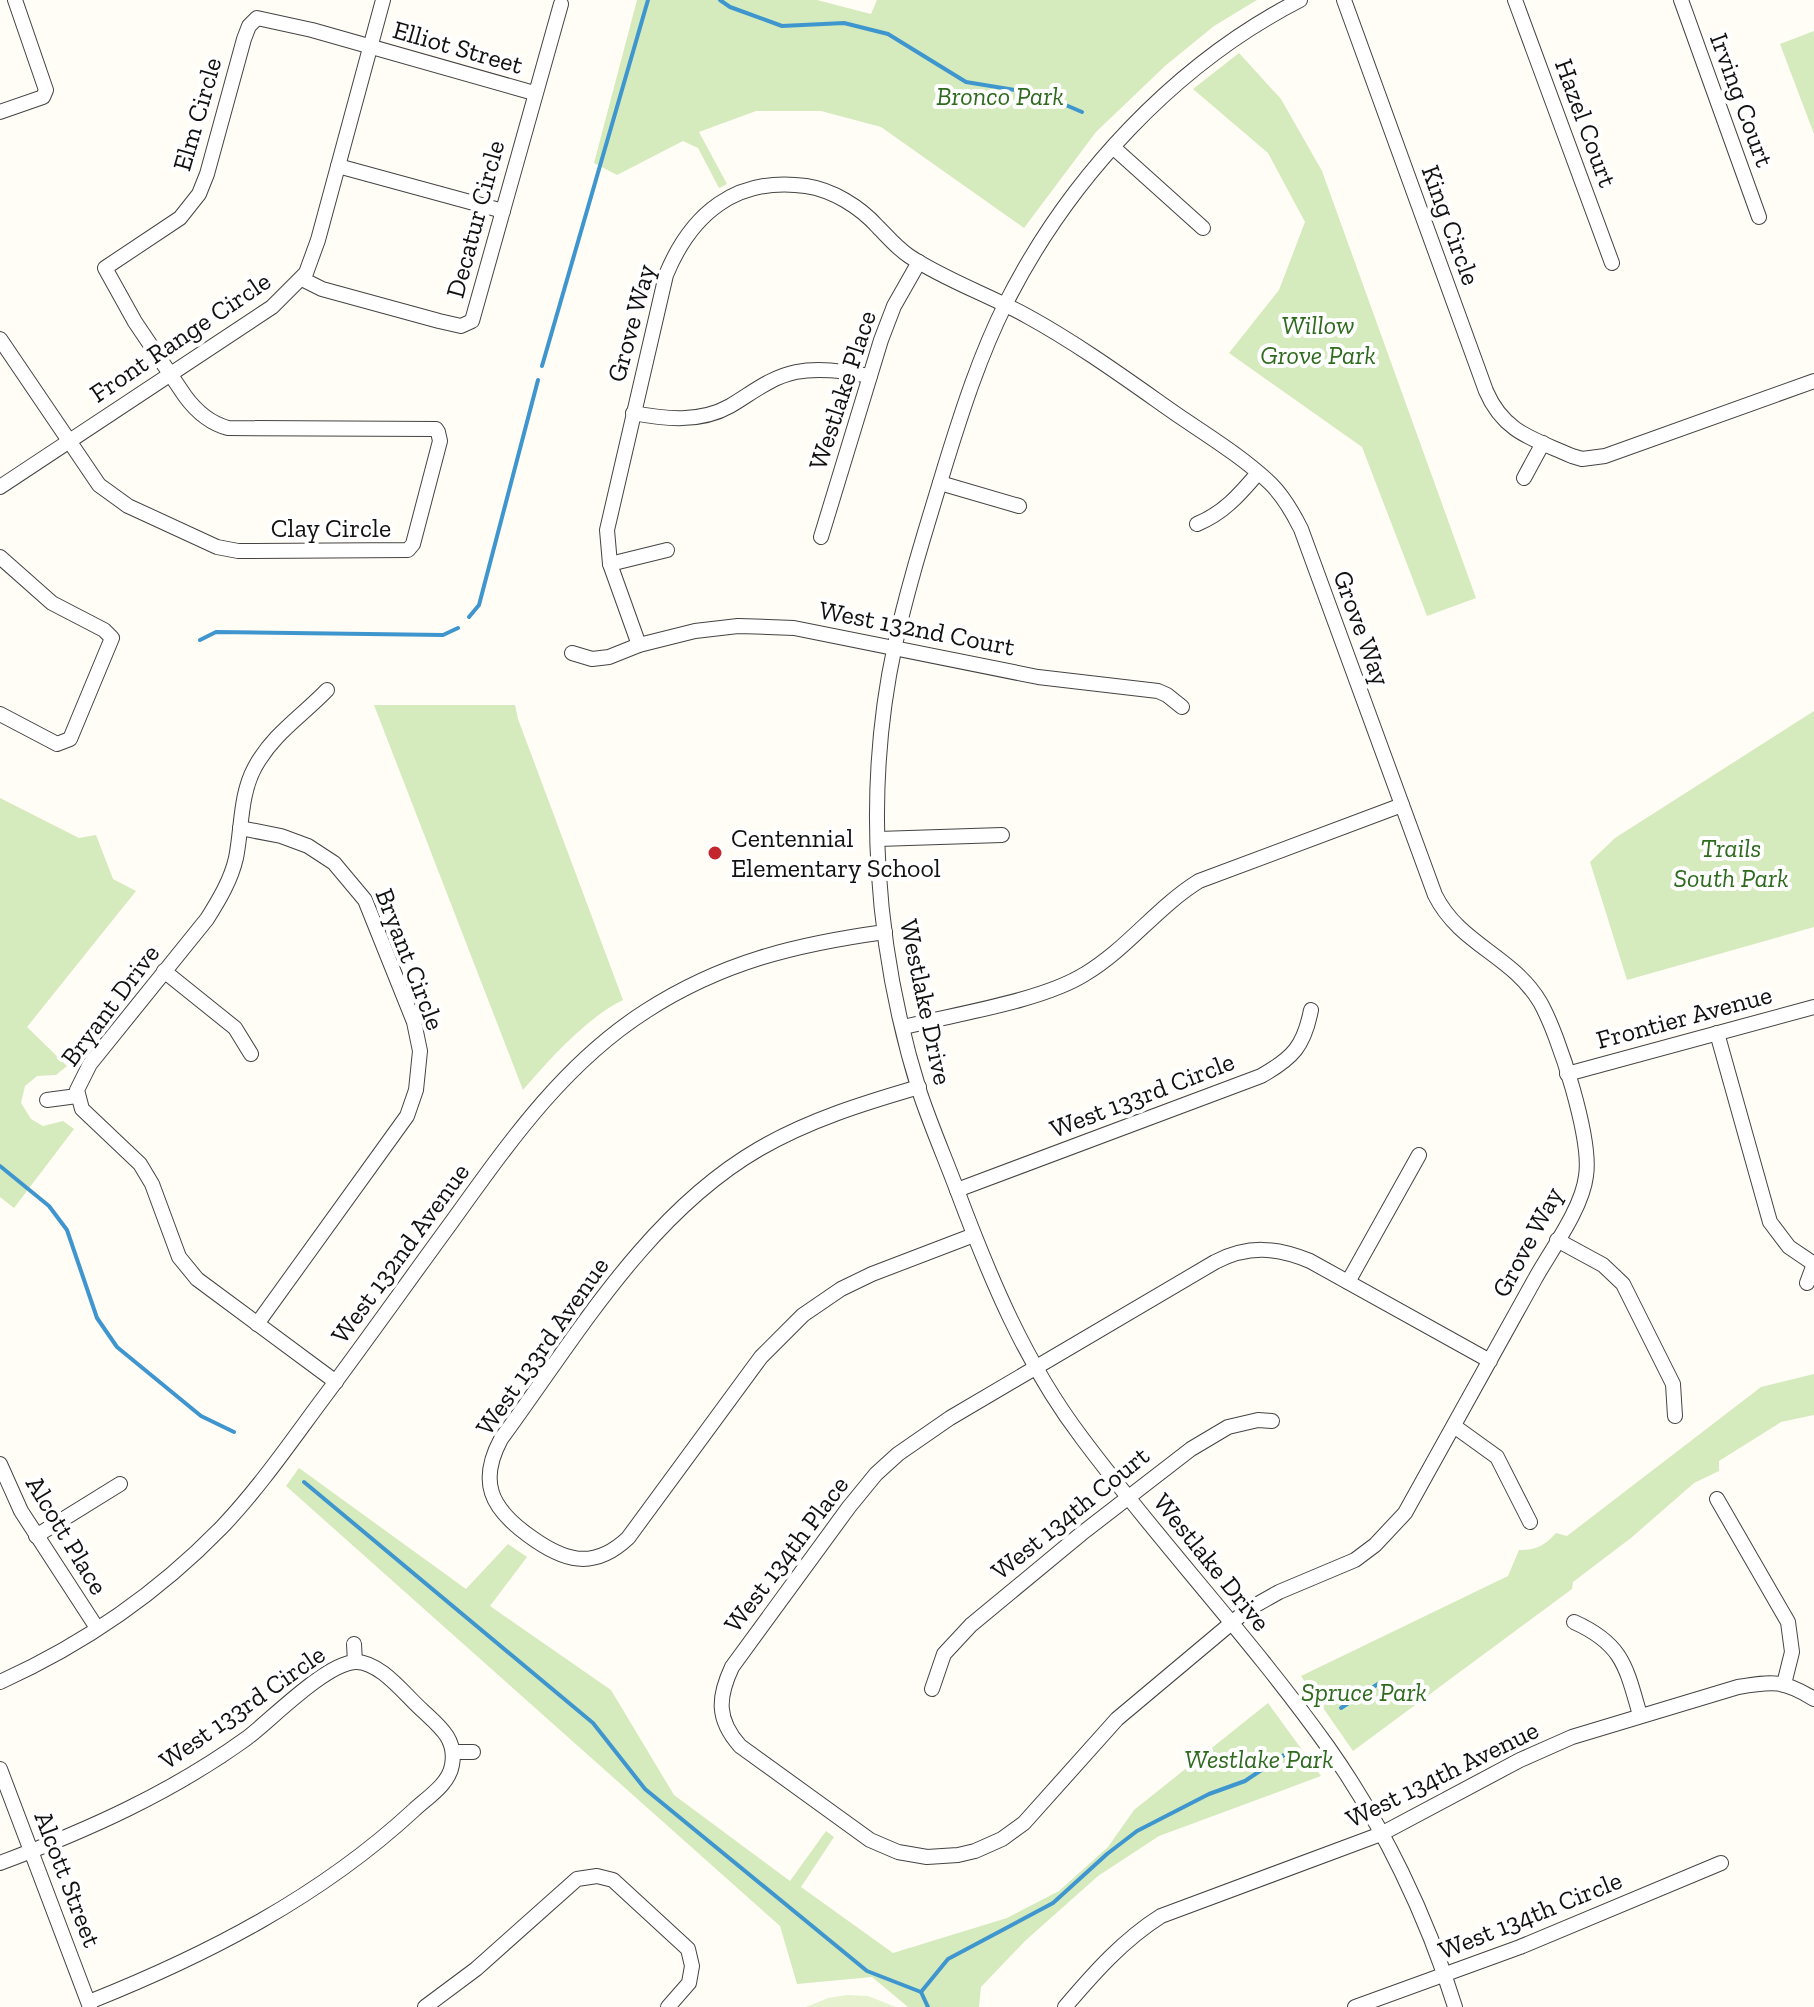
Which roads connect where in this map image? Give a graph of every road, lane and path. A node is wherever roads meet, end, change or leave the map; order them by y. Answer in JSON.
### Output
{"nodes":[{"id":1,"x":15,"y":0,"type":"edge"},
{"id":2,"x":383,"y":0,"type":"edge"},
{"id":3,"x":1300,"y":0,"type":"edge"},
{"id":4,"x":1344,"y":0,"type":"edge"},
{"id":5,"x":1515,"y":0,"type":"edge"},
{"id":6,"x":1681,"y":0,"type":"edge"},
{"id":7,"x":561,"y":4,"type":"dead end"},
{"id":8,"x":370,"y":47,"type":"junction"},
{"id":9,"x":534,"y":93,"type":"junction"},
{"id":10,"x":0,"y":112,"type":"edge"},
{"id":11,"x":1114,"y":148,"type":"junction"},
{"id":12,"x":338,"y":166,"type":"junction"},
{"id":13,"x":503,"y":211,"type":"junction"},
{"id":14,"x":1759,"y":217,"type":"dead end"},
{"id":15,"x":1203,"y":228,"type":"dead end"},
{"id":16,"x":919,"y":262,"type":"junction"},
{"id":17,"x":1612,"y":263,"type":"dead end"},
{"id":18,"x":302,"y":279,"type":"junction"},
{"id":19,"x":1005,"y":305,"type":"junction"},
{"id":20,"x":0,"y":339,"type":"edge"},
{"id":21,"x":170,"y":375,"type":"junction"},
{"id":22,"x":870,"y":376,"type":"junction"},
{"id":23,"x":1814,"y":381,"type":"edge"},
{"id":24,"x":633,"y":413,"type":"junction"},
{"id":25,"x":68,"y":442,"type":"junction"},
{"id":26,"x":1543,"y":443,"type":"junction"},
{"id":27,"x":1258,"y":473,"type":"junction"},
{"id":28,"x":1524,"y":478,"type":"dead end"},
{"id":29,"x":940,"y":483,"type":"junction"},
{"id":30,"x":0,"y":487,"type":"edge"},
{"id":31,"x":1019,"y":506,"type":"dead end"},
{"id":32,"x":1197,"y":524,"type":"dead end"},
{"id":33,"x":821,"y":537,"type":"dead end"},
{"id":34,"x":667,"y":550,"type":"dead end"},
{"id":35,"x":0,"y":557,"type":"edge"},
{"id":36,"x":610,"y":564,"type":"junction"},
{"id":37,"x":639,"y":645,"type":"junction"},
{"id":38,"x":894,"y":649,"type":"junction"},
{"id":39,"x":572,"y":653,"type":"dead end"},
{"id":40,"x":327,"y":690,"type":"dead end"},
{"id":41,"x":1182,"y":707,"type":"dead end"},
{"id":42,"x":0,"y":714,"type":"edge"},
{"id":43,"x":1402,"y":805,"type":"junction"},
{"id":44,"x":240,"y":828,"type":"junction"},
{"id":45,"x":1002,"y":835,"type":"dead end"},
{"id":46,"x":878,"y":839,"type":"junction"},
{"id":47,"x":885,"y":932,"type":"junction"},
{"id":48,"x":164,"y":971,"type":"junction"},
{"id":49,"x":1814,"y":1007,"type":"edge"},
{"id":50,"x":1311,"y":1010,"type":"dead end"},
{"id":51,"x":904,"y":1027,"type":"junction"},
{"id":52,"x":1717,"y":1033,"type":"junction"},
{"id":53,"x":251,"y":1054,"type":"dead end"},
{"id":54,"x":1567,"y":1074,"type":"junction"},
{"id":55,"x":919,"y":1087,"type":"junction"},
{"id":56,"x":77,"y":1096,"type":"junction"},
{"id":57,"x":47,"y":1100,"type":"dead end"},
{"id":58,"x":1419,"y":1155,"type":"dead end"},
{"id":59,"x":957,"y":1190,"type":"junction"},
{"id":60,"x":974,"y":1235,"type":"junction"},
{"id":61,"x":1557,"y":1240,"type":"junction"},
{"id":62,"x":1814,"y":1264,"type":"edge"},
{"id":63,"x":1348,"y":1282,"type":"junction"},
{"id":64,"x":1807,"y":1283,"type":"dead end"},
{"id":65,"x":257,"y":1324,"type":"junction"},
{"id":66,"x":1490,"y":1361,"type":"junction"},
{"id":67,"x":1036,"y":1368,"type":"junction"},
{"id":68,"x":336,"y":1382,"type":"junction"},
{"id":69,"x":1675,"y":1416,"type":"dead end"},
{"id":70,"x":1272,"y":1421,"type":"dead end"},
{"id":71,"x":1454,"y":1426,"type":"junction"},
{"id":72,"x":0,"y":1464,"type":"edge"},
{"id":73,"x":120,"y":1484,"type":"dead end"},
{"id":74,"x":1129,"y":1497,"type":"junction"},
{"id":75,"x":1717,"y":1499,"type":"dead end"},
{"id":76,"x":1530,"y":1522,"type":"dead end"},
{"id":77,"x":36,"y":1536,"type":"junction"},
{"id":78,"x":1574,"y":1622,"type":"dead end"},
{"id":79,"x":1231,"y":1623,"type":"junction"},
{"id":80,"x":97,"y":1628,"type":"junction"},
{"id":81,"x":354,"y":1644,"type":"dead end"},
{"id":82,"x":355,"y":1662,"type":"junction"},
{"id":83,"x":0,"y":1682,"type":"edge"},
{"id":84,"x":1784,"y":1684,"type":"junction"},
{"id":85,"x":932,"y":1689,"type":"dead end"},
{"id":86,"x":1814,"y":1699,"type":"edge"},
{"id":87,"x":1640,"y":1715,"type":"junction"},
{"id":88,"x":453,"y":1752,"type":"junction"},
{"id":89,"x":473,"y":1752,"type":"dead end"},
{"id":90,"x":0,"y":1769,"type":"edge"},
{"id":91,"x":1381,"y":1834,"type":"junction"},
{"id":92,"x":31,"y":1851,"type":"junction"},
{"id":93,"x":0,"y":1863,"type":"edge"},
{"id":94,"x":1721,"y":1863,"type":"dead end"},
{"id":95,"x":692,"y":1966,"type":"junction"},
{"id":96,"x":710,"y":1966,"type":"dead end"},
{"id":97,"x":1445,"y":1974,"type":"junction"},
{"id":98,"x":90,"y":2005,"type":"edge"},
{"id":99,"x":425,"y":2007,"type":"edge"},
{"id":100,"x":668,"y":2007,"type":"edge"},
{"id":101,"x":1065,"y":2007,"type":"edge"},
{"id":102,"x":1355,"y":2007,"type":"edge"},
{"id":103,"x":1455,"y":2007,"type":"edge"}],
"edges":[{"from":1,"to":10,"type":"street"},
{"from":2,"to":8,"type":"street","name":"Front Range Circle"},
{"from":3,"to":11,"type":"street","name":"Westlake Drive"},
{"from":4,"to":26,"type":"street","name":"King Circle"},
{"from":5,"to":17,"type":"street","name":"Hazel Court"},
{"from":6,"to":14,"type":"street","name":"Irving Court"},
{"from":7,"to":9,"type":"street","name":"Decatur Circle"},
{"from":8,"to":9,"type":"street","name":"Elliot Street"},
{"from":8,"to":12,"type":"street","name":"Front Range Circle"},
{"from":8,"to":21,"type":"street","name":"Elm Circle"},
{"from":9,"to":13,"type":"street","name":"Decatur Circle"},
{"from":11,"to":15,"type":"street"},
{"from":11,"to":19,"type":"street","name":"Westlake Drive"},
{"from":12,"to":13,"type":"street"},
{"from":12,"to":18,"type":"street","name":"Front Range Circle"},
{"from":13,"to":18,"type":"street","name":"Decatur Circle"},
{"from":16,"to":19,"type":"street","name":"Grove Way"},
{"from":16,"to":22,"type":"street","name":"Westlake Place"},
{"from":16,"to":24,"type":"street","name":"Grove Way"},
{"from":18,"to":21,"type":"street","name":"Front Range Circle"},
{"from":19,"to":27,"type":"street","name":"Grove Way"},
{"from":19,"to":29,"type":"street","name":"Westlake Drive"},
{"from":20,"to":25,"type":"street"},
{"from":21,"to":25,"type":"street","name":"Front Range Circle"},
{"from":21,"to":25,"type":"street","name":"Clay Circle"},
{"from":22,"to":24,"type":"street"},
{"from":22,"to":33,"type":"street","name":"Westlake Place"},
{"from":23,"to":26,"type":"street","name":"King Circle"},
{"from":24,"to":36,"type":"street","name":"Grove Way"},
{"from":25,"to":30,"type":"street","name":"Front Range Circle"},
{"from":26,"to":28,"type":"street"},
{"from":27,"to":32,"type":"street"},
{"from":27,"to":43,"type":"street","name":"Grove Way"},
{"from":29,"to":31,"type":"street"},
{"from":29,"to":38,"type":"street","name":"Westlake Drive"},
{"from":34,"to":36,"type":"street"},
{"from":35,"to":42,"type":"street"},
{"from":36,"to":37,"type":"street","name":"Grove Way"},
{"from":37,"to":38,"type":"street","name":"West 132nd Court"},
{"from":37,"to":39,"type":"street"},
{"from":38,"to":41,"type":"street","name":"West 132nd Court"},
{"from":38,"to":46,"type":"street","name":"Westlake Drive"},
{"from":40,"to":44,"type":"street","name":"Bryant Drive"},
{"from":43,"to":51,"type":"street"},
{"from":43,"to":54,"type":"street","name":"Grove Way"},
{"from":44,"to":48,"type":"street","name":"Bryant Drive"},
{"from":44,"to":65,"type":"street","name":"Bryant Circle"},
{"from":45,"to":46,"type":"street"},
{"from":46,"to":47,"type":"street","name":"Westlake Drive"},
{"from":47,"to":51,"type":"street","name":"Westlake Drive"},
{"from":47,"to":68,"type":"street","name":"West 132nd Avenue"},
{"from":48,"to":53,"type":"street"},
{"from":48,"to":56,"type":"street","name":"Bryant Drive"},
{"from":49,"to":52,"type":"street","name":"Frontier Avenue"},
{"from":50,"to":59,"type":"street","name":"West 133rd Circle"},
{"from":51,"to":55,"type":"street","name":"Westlake Drive"},
{"from":52,"to":54,"type":"street","name":"Frontier Avenue"},
{"from":52,"to":62,"type":"street"},
{"from":54,"to":61,"type":"street","name":"Grove Way"},
{"from":55,"to":59,"type":"street","name":"Westlake Drive"},
{"from":55,"to":60,"type":"street","name":"West 133rd Avenue"},
{"from":56,"to":57,"type":"street"},
{"from":56,"to":65,"type":"street","name":"Bryant Drive"},
{"from":58,"to":63,"type":"street"},
{"from":59,"to":60,"type":"street","name":"Westlake Drive"},
{"from":60,"to":67,"type":"street","name":"Westlake Drive"},
{"from":61,"to":66,"type":"street","name":"Grove Way"},
{"from":61,"to":69,"type":"street"},
{"from":62,"to":64,"type":"street"},
{"from":63,"to":66,"type":"street","name":"West 134th Place"},
{"from":63,"to":67,"type":"street","name":"West 134th Place"},
{"from":65,"to":68,"type":"street","name":"Bryant Drive"},
{"from":66,"to":71,"type":"street","name":"Grove Way"},
{"from":67,"to":74,"type":"street","name":"Westlake Drive"},
{"from":67,"to":79,"type":"street","name":"West 134th Place"},
{"from":68,"to":80,"type":"street","name":"West 132nd Avenue"},
{"from":70,"to":74,"type":"street","name":"West 134th Court"},
{"from":71,"to":76,"type":"street"},
{"from":71,"to":79,"type":"street","name":"Grove Way"},
{"from":72,"to":77,"type":"street","name":"Alcott Place"},
{"from":73,"to":77,"type":"street"},
{"from":74,"to":79,"type":"street","name":"Westlake Drive"},
{"from":74,"to":85,"type":"street","name":"West 134th Court"},
{"from":75,"to":84,"type":"street"},
{"from":77,"to":80,"type":"street","name":"Alcott Place"},
{"from":78,"to":87,"type":"street"},
{"from":79,"to":91,"type":"street","name":"Westlake Drive"},
{"from":80,"to":83,"type":"street","name":"West 132nd Avenue"},
{"from":81,"to":82,"type":"street"},
{"from":82,"to":88,"type":"street","name":"West 133rd Circle"},
{"from":82,"to":92,"type":"street","name":"West 133rd Circle"},
{"from":84,"to":86,"type":"street"},
{"from":84,"to":87,"type":"street","name":"West 134th Avenue"},
{"from":87,"to":91,"type":"street","name":"West 134th Avenue"},
{"from":88,"to":89,"type":"street"},
{"from":88,"to":98,"type":"street"},
{"from":90,"to":92,"type":"street","name":"Alcott Street"},
{"from":91,"to":97,"type":"street","name":"Westlake Drive"},
{"from":91,"to":101,"type":"street","name":"West 134th Avenue"},
{"from":92,"to":93,"type":"street","name":"West 133rd Circle"},
{"from":92,"to":98,"type":"street","name":"Alcott Street"},
{"from":94,"to":97,"type":"street","name":"West 134th Circle"},
{"from":95,"to":96,"type":"street"},
{"from":95,"to":99,"type":"street"},
{"from":95,"to":100,"type":"street"},
{"from":97,"to":102,"type":"street","name":"West 134th Circle"},
{"from":97,"to":103,"type":"street","name":"Westlake Drive"}]}
